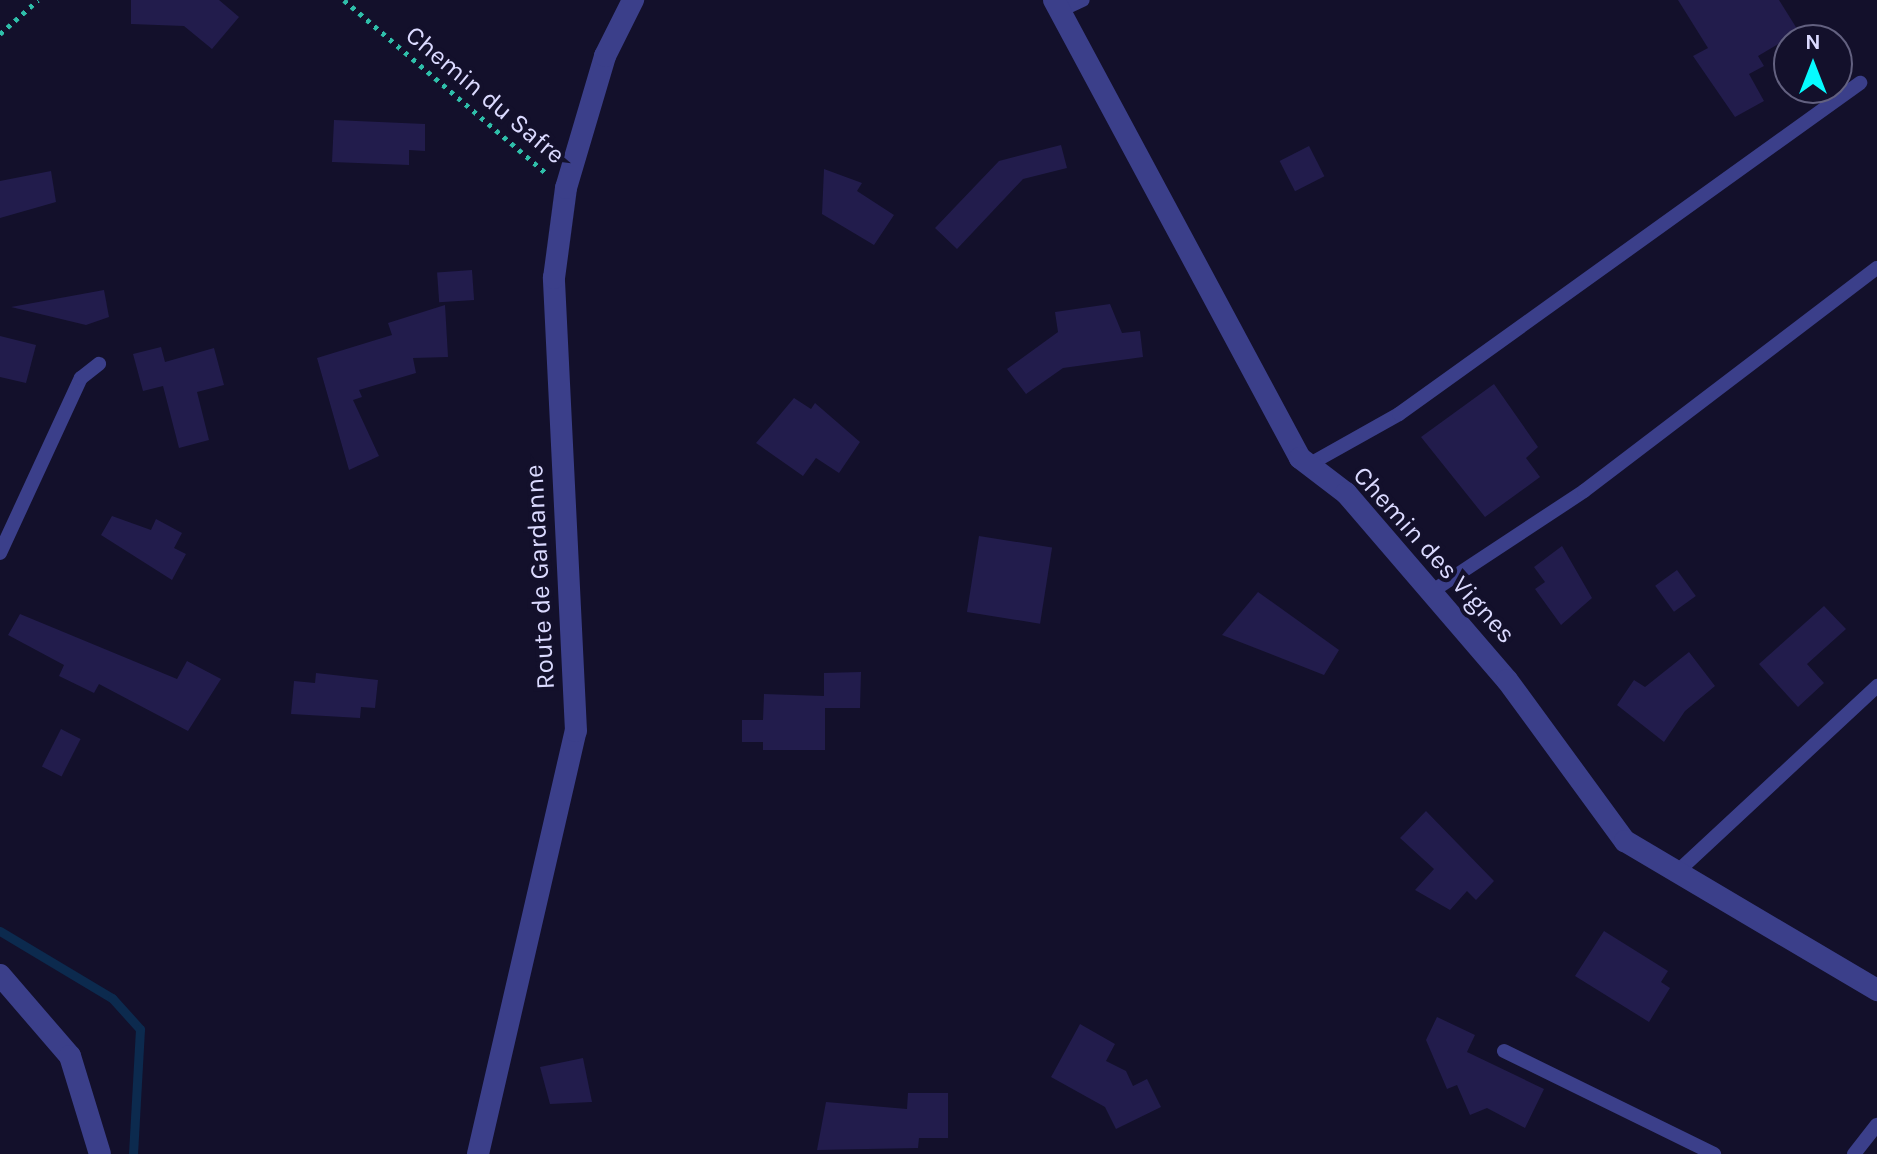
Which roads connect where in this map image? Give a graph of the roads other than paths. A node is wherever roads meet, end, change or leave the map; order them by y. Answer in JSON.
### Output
{"nodes":[{"id":1,"x":633,"y":0,"type":"edge"},
{"id":2,"x":1083,"y":0,"type":"edge"},
{"id":3,"x":1056,"y":5,"type":"edge"},
{"id":4,"x":1860,"y":83,"type":"dead end"},
{"id":5,"x":1877,"y":268,"type":"edge"},
{"id":6,"x":99,"y":364,"type":"dead end"},
{"id":7,"x":1310,"y":464,"type":"junction"},
{"id":8,"x":0,"y":553,"type":"edge"},
{"id":9,"x":1431,"y":592,"type":"junction"},
{"id":10,"x":1877,"y":686,"type":"edge"},
{"id":11,"x":1676,"y":873,"type":"junction"},
{"id":12,"x":0,"y":975,"type":"edge"},
{"id":13,"x":1877,"y":990,"type":"edge"},
{"id":14,"x":1504,"y":1051,"type":"dead end"},
{"id":15,"x":1877,"y":1125,"type":"edge"},
{"id":16,"x":100,"y":1154,"type":"edge"},
{"id":17,"x":478,"y":1154,"type":"edge"},
{"id":18,"x":1714,"y":1154,"type":"edge"},
{"id":19,"x":1854,"y":1154,"type":"edge"}],
"edges":[{"from":1,"to":17,"type":"street","name":"Route de Gardanne"},
{"from":2,"to":3,"type":"lane"},
{"from":3,"to":7,"type":"street","name":"Chemin des Vignes"},
{"from":4,"to":7,"type":"lane"},
{"from":5,"to":9,"type":"lane"},
{"from":6,"to":8,"type":"lane"},
{"from":7,"to":9,"type":"street","name":"Chemin des Vignes"},
{"from":9,"to":11,"type":"street","name":"Chemin des Vignes"},
{"from":10,"to":11,"type":"lane"},
{"from":11,"to":13,"type":"street","name":"Chemin des Vignes"},
{"from":12,"to":16,"type":"street"},
{"from":14,"to":18,"type":"lane"},
{"from":15,"to":19,"type":"lane"}]}
